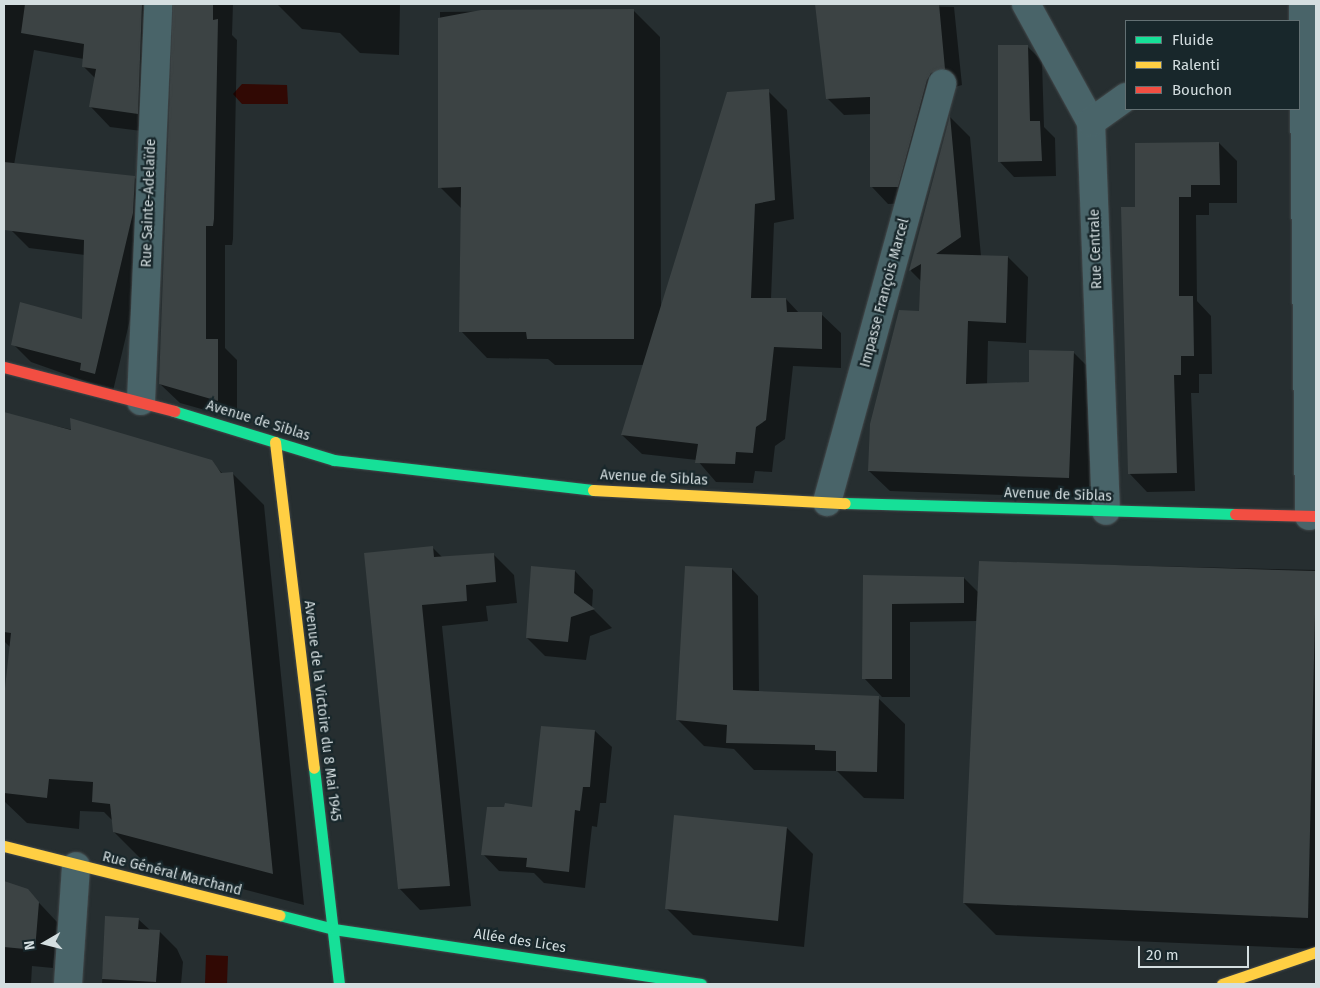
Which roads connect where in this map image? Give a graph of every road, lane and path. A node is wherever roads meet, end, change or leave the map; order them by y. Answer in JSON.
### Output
{"nodes":[{"id":1,"x":158,"y":4,"type":"edge"},
{"id":2,"x":1026,"y":4,"type":"edge"},
{"id":3,"x":1303,"y":4,"type":"edge"},
{"id":4,"x":1294,"y":20,"type":"edge"},
{"id":5,"x":1300,"y":53,"type":"edge"},
{"id":6,"x":942,"y":84,"type":"dead end"},
{"id":7,"x":1125,"y":98,"type":"edge"},
{"id":8,"x":1296,"y":118,"type":"edge"},
{"id":9,"x":1091,"y":122,"type":"junction"},
{"id":10,"x":4,"y":367,"type":"edge"},
{"id":11,"x":141,"y":401,"type":"junction"},
{"id":12,"x":275,"y":442,"type":"junction"},
{"id":13,"x":827,"y":502,"type":"junction"},
{"id":14,"x":1106,"y":511,"type":"junction"},
{"id":15,"x":1313,"y":516,"type":"edge"},
{"id":16,"x":4,"y":846,"type":"edge"},
{"id":17,"x":76,"y":866,"type":"junction"},
{"id":18,"x":334,"y":929,"type":"junction"},
{"id":19,"x":1316,"y":952,"type":"edge"},
{"id":20,"x":68,"y":984,"type":"edge"},
{"id":21,"x":339,"y":984,"type":"edge"},
{"id":22,"x":701,"y":984,"type":"edge"},
{"id":23,"x":1222,"y":984,"type":"edge"}],
"edges":[{"from":1,"to":11,"type":"street","name":"Rue Sainte-Adelaïde"},
{"from":2,"to":9,"type":"street","name":"Rue Centrale"},
{"from":3,"to":4,"type":"street"},
{"from":3,"to":5,"type":"street"},
{"from":6,"to":13,"type":"street","name":"Impasse François Marcel"},
{"from":7,"to":9,"type":"street"},
{"from":8,"to":15,"type":"street"},
{"from":9,"to":14,"type":"street","name":"Rue Centrale"},
{"from":10,"to":11,"type":"street","name":"Avenue de Siblas"},
{"from":11,"to":12,"type":"street","name":"Avenue de Siblas"},
{"from":12,"to":13,"type":"street","name":"Avenue de Siblas"},
{"from":12,"to":18,"type":"street","name":"Avenue de la Victoire du 8 Mai 1945"},
{"from":13,"to":14,"type":"street","name":"Avenue de Siblas"},
{"from":14,"to":15,"type":"street","name":"Avenue de Siblas"},
{"from":16,"to":17,"type":"street","name":"Rue Général Marchand"},
{"from":17,"to":18,"type":"street","name":"Rue Général Marchand"},
{"from":17,"to":20,"type":"street"},
{"from":18,"to":21,"type":"street","name":"Avenue de la Victoire du 8 Mai 1945"},
{"from":18,"to":22,"type":"street","name":"Allée des Lices"},
{"from":19,"to":23,"type":"street"}]}
